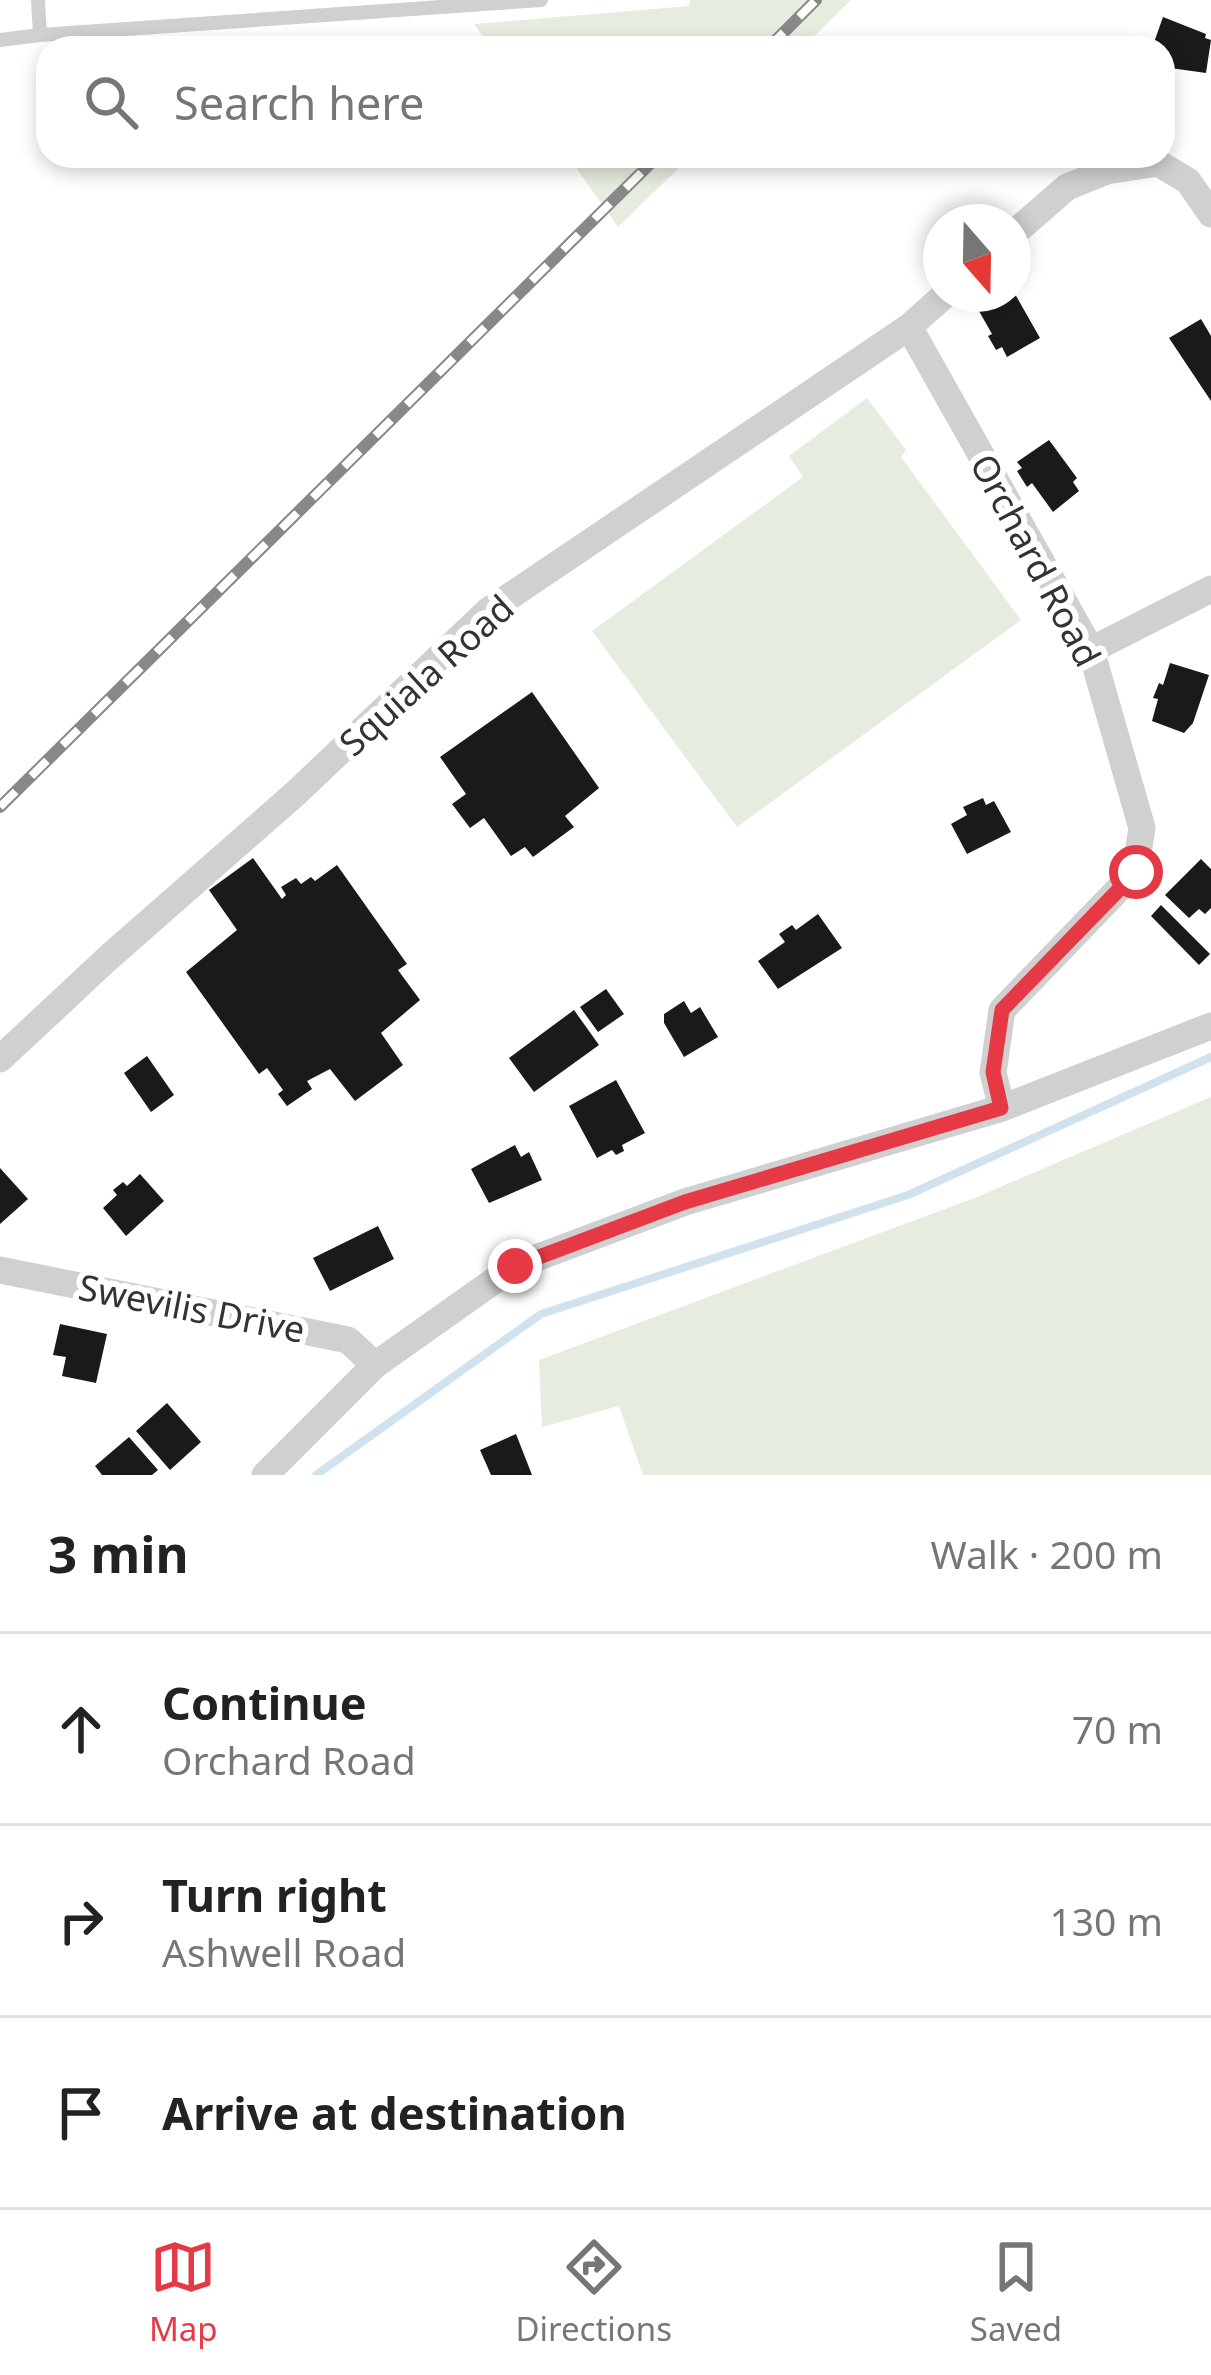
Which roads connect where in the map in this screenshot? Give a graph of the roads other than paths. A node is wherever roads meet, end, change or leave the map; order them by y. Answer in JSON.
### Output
{"nodes":[{"id":1,"x":38,"y":0,"type":"edge"},
{"id":2,"x":293,"y":0,"type":"edge"},
{"id":3,"x":542,"y":0,"type":"edge"},
{"id":4,"x":293,"y":17,"type":"junction"},
{"id":5,"x":40,"y":34,"type":"junction"},
{"id":6,"x":0,"y":40,"type":"edge"},
{"id":7,"x":1126,"y":168,"type":"edge"},
{"id":8,"x":1166,"y":168,"type":"edge"},
{"id":9,"x":1211,"y":214,"type":"edge"},
{"id":10,"x":1031,"y":218,"type":"edge"},
{"id":11,"x":926,"y":312,"type":"edge"},
{"id":12,"x":909,"y":327,"type":"junction"},
{"id":13,"x":1211,"y":589,"type":"edge"},
{"id":14,"x":1091,"y":650,"type":"junction"},
{"id":15,"x":1211,"y":1026,"type":"edge"},
{"id":16,"x":0,"y":1059,"type":"edge"},
{"id":17,"x":1001,"y":1108,"type":"junction"},
{"id":18,"x":0,"y":1270,"type":"edge"},
{"id":19,"x":375,"y":1366,"type":"junction"},
{"id":20,"x":265,"y":1475,"type":"edge"}],
"edges":[{"from":1,"to":5,"type":"lane"},
{"from":2,"to":4,"type":"lane"},
{"from":3,"to":4,"type":"lane"},
{"from":4,"to":5,"type":"lane"},
{"from":5,"to":6,"type":"lane"},
{"from":7,"to":10,"type":"street"},
{"from":8,"to":9,"type":"street"},
{"from":11,"to":12,"type":"street","name":"Squiala Road"},
{"from":12,"to":14,"type":"street","name":"Orchard Road"},
{"from":12,"to":16,"type":"street","name":"Squiala Road"},
{"from":13,"to":14,"type":"street"},
{"from":14,"to":17,"type":"street","name":"Orchard Road"},
{"from":15,"to":17,"type":"street"},
{"from":17,"to":19,"type":"street"},
{"from":18,"to":19,"type":"street","name":"Swevilis Drive"},
{"from":19,"to":20,"type":"street"}]}
